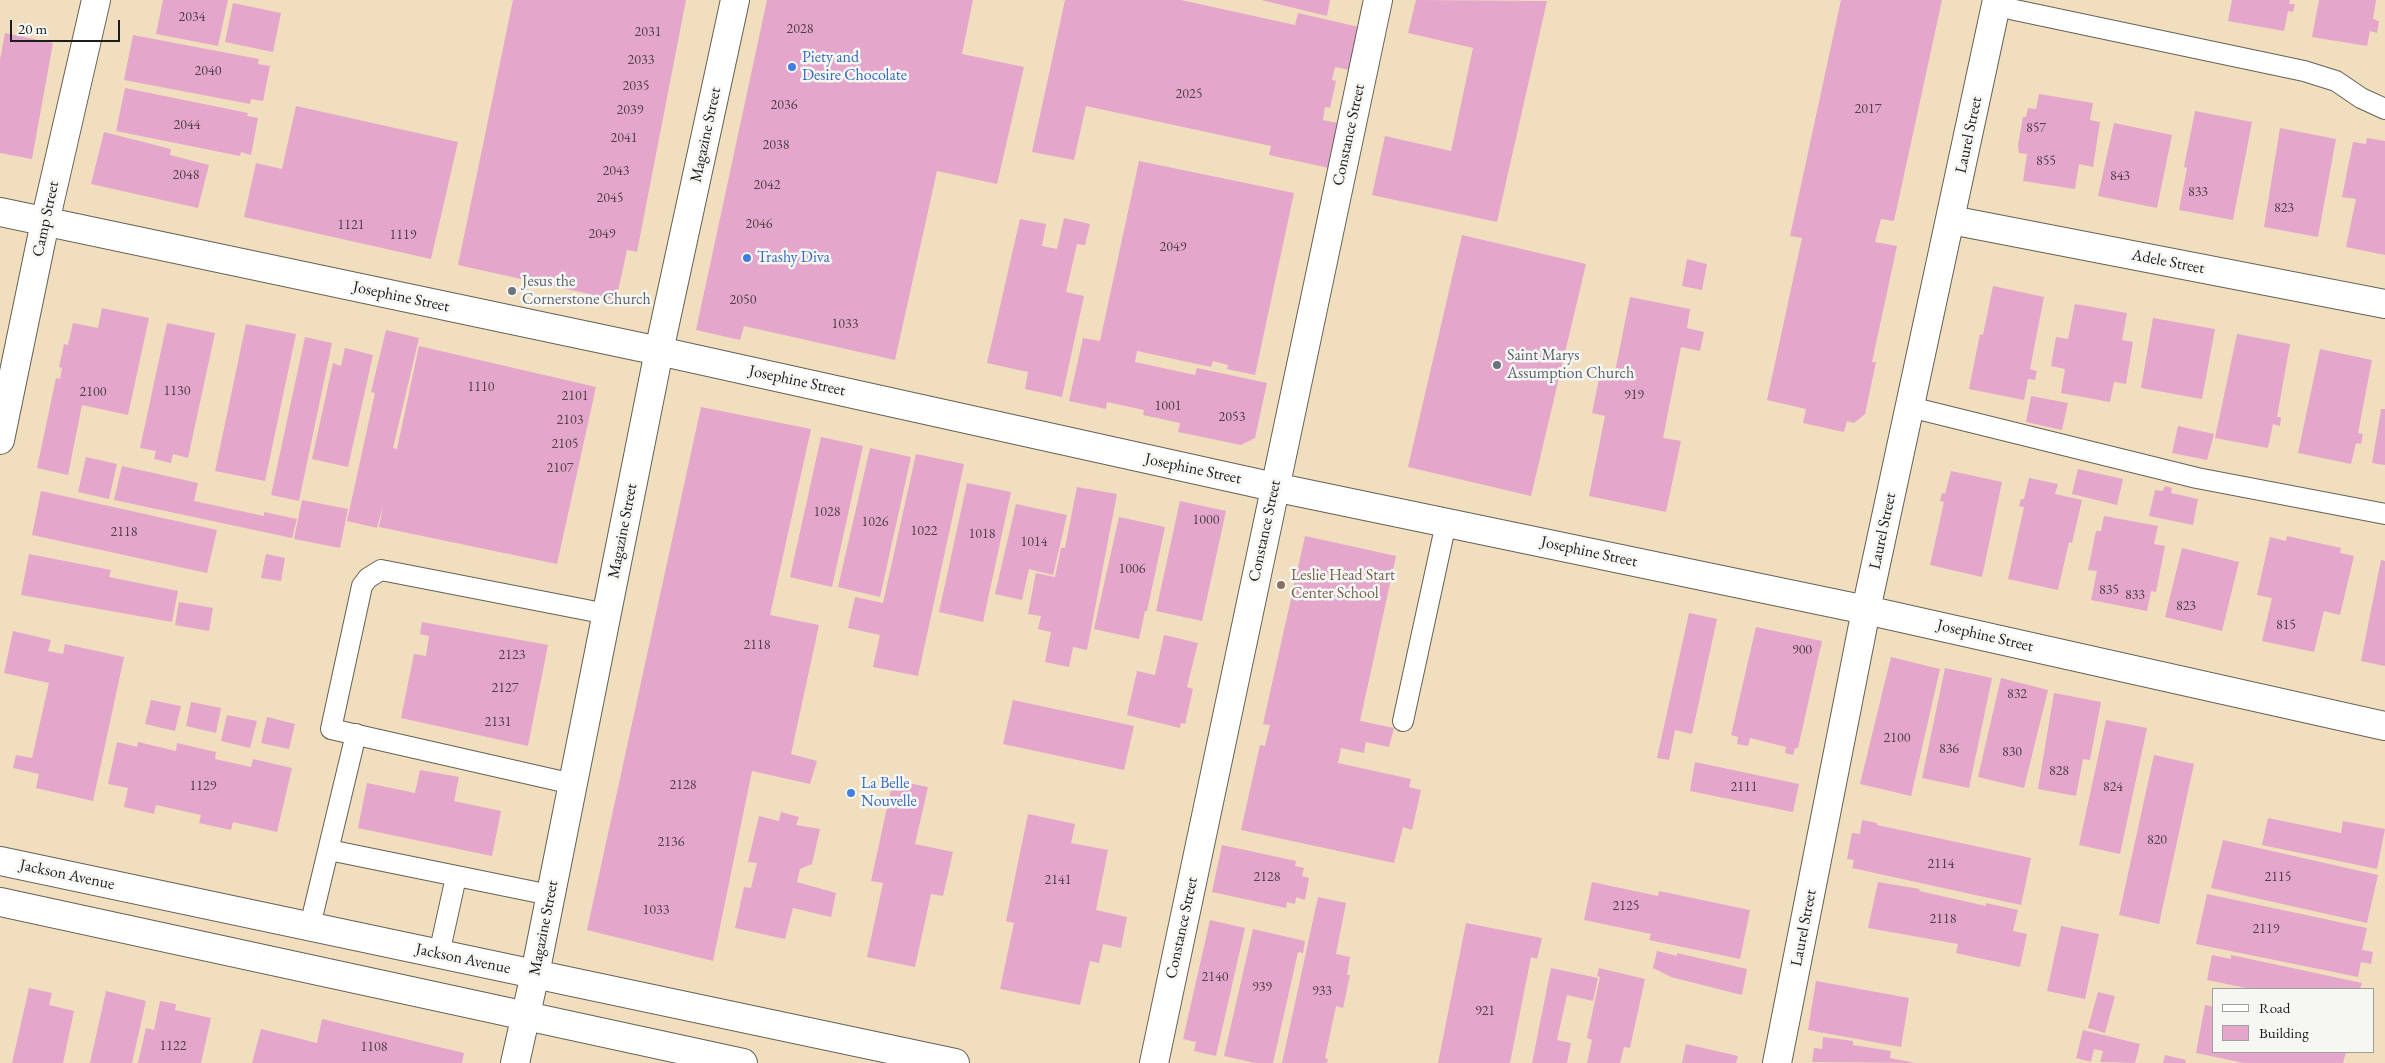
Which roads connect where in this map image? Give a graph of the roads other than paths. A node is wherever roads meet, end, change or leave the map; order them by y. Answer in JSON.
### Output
{"nodes":[{"id":1,"x":96,"y":0,"type":"edge"},
{"id":2,"x":735,"y":0,"type":"edge"},
{"id":3,"x":1378,"y":0,"type":"edge"},
{"id":4,"x":1997,"y":3,"type":"edge"},
{"id":5,"x":2385,"y":109,"type":"edge"},
{"id":6,"x":0,"y":212,"type":"edge"},
{"id":7,"x":1951,"y":220,"type":"junction"},
{"id":8,"x":45,"y":222,"type":"junction"},
{"id":9,"x":2385,"y":304,"type":"edge"},
{"id":10,"x":659,"y":351,"type":"junction"},
{"id":11,"x":1910,"y":407,"type":"junction"},
{"id":12,"x":0,"y":440,"type":"edge"},
{"id":13,"x":1274,"y":487,"type":"junction"},
{"id":14,"x":2385,"y":514,"type":"edge"},
{"id":15,"x":1446,"y":523,"type":"junction"},
{"id":16,"x":1866,"y":610,"type":"junction"},
{"id":17,"x":607,"y":614,"type":"junction"},
{"id":18,"x":1403,"y":721,"type":"dead end"},
{"id":19,"x":2385,"y":726,"type":"edge"},
{"id":20,"x":356,"y":734,"type":"junction"},
{"id":21,"x":573,"y":784,"type":"junction"},
{"id":22,"x":328,"y":850,"type":"junction"},
{"id":23,"x":0,"y":861,"type":"edge"},
{"id":24,"x":456,"y":877,"type":"junction"},
{"id":25,"x":550,"y":895,"type":"junction"},
{"id":26,"x":0,"y":902,"type":"edge"},
{"id":27,"x":310,"y":926,"type":"junction"},
{"id":28,"x":440,"y":954,"type":"junction"},
{"id":29,"x":535,"y":974,"type":"junction"},
{"id":30,"x":525,"y":1017,"type":"junction"},
{"id":31,"x":515,"y":1063,"type":"edge"},
{"id":32,"x":742,"y":1063,"type":"edge"},
{"id":33,"x":955,"y":1063,"type":"edge"},
{"id":34,"x":1154,"y":1063,"type":"edge"},
{"id":35,"x":1777,"y":1063,"type":"edge"}],
"edges":[{"from":1,"to":8,"type":"street","name":"Camp Street"},
{"from":2,"to":10,"type":"street","name":"Magazine Street"},
{"from":3,"to":13,"type":"street","name":"Constance Street"},
{"from":4,"to":5,"type":"lane"},
{"from":4,"to":7,"type":"street","name":"Laurel Street"},
{"from":6,"to":8,"type":"street","name":"Josephine Street"},
{"from":7,"to":9,"type":"street","name":"Adele Street"},
{"from":7,"to":11,"type":"street","name":"Laurel Street"},
{"from":8,"to":10,"type":"street","name":"Josephine Street"},
{"from":8,"to":12,"type":"street","name":"Camp Street"},
{"from":10,"to":13,"type":"street","name":"Josephine Street"},
{"from":10,"to":17,"type":"street","name":"Magazine Street"},
{"from":11,"to":14,"type":"lane"},
{"from":11,"to":16,"type":"street","name":"Laurel Street"},
{"from":13,"to":15,"type":"street","name":"Josephine Street"},
{"from":13,"to":34,"type":"street","name":"Constance Street"},
{"from":15,"to":16,"type":"street","name":"Josephine Street"},
{"from":15,"to":18,"type":"lane"},
{"from":16,"to":19,"type":"street","name":"Josephine Street"},
{"from":16,"to":35,"type":"street","name":"Laurel Street"},
{"from":17,"to":20,"type":"lane"},
{"from":17,"to":21,"type":"street","name":"Magazine Street"},
{"from":20,"to":21,"type":"lane"},
{"from":20,"to":22,"type":"lane"},
{"from":21,"to":25,"type":"street","name":"Magazine Street"},
{"from":22,"to":24,"type":"lane"},
{"from":22,"to":27,"type":"lane"},
{"from":23,"to":27,"type":"street","name":"Jackson Avenue"},
{"from":24,"to":25,"type":"lane"},
{"from":24,"to":28,"type":"lane"},
{"from":25,"to":29,"type":"street","name":"Magazine Street"},
{"from":26,"to":30,"type":"street"},
{"from":27,"to":28,"type":"street","name":"Jackson Avenue"},
{"from":28,"to":29,"type":"street","name":"Jackson Avenue"},
{"from":29,"to":30,"type":"street","name":"Magazine Street"},
{"from":29,"to":33,"type":"street","name":"Jackson Avenue"},
{"from":30,"to":31,"type":"street","name":"Magazine Street"},
{"from":30,"to":32,"type":"street"}]}
